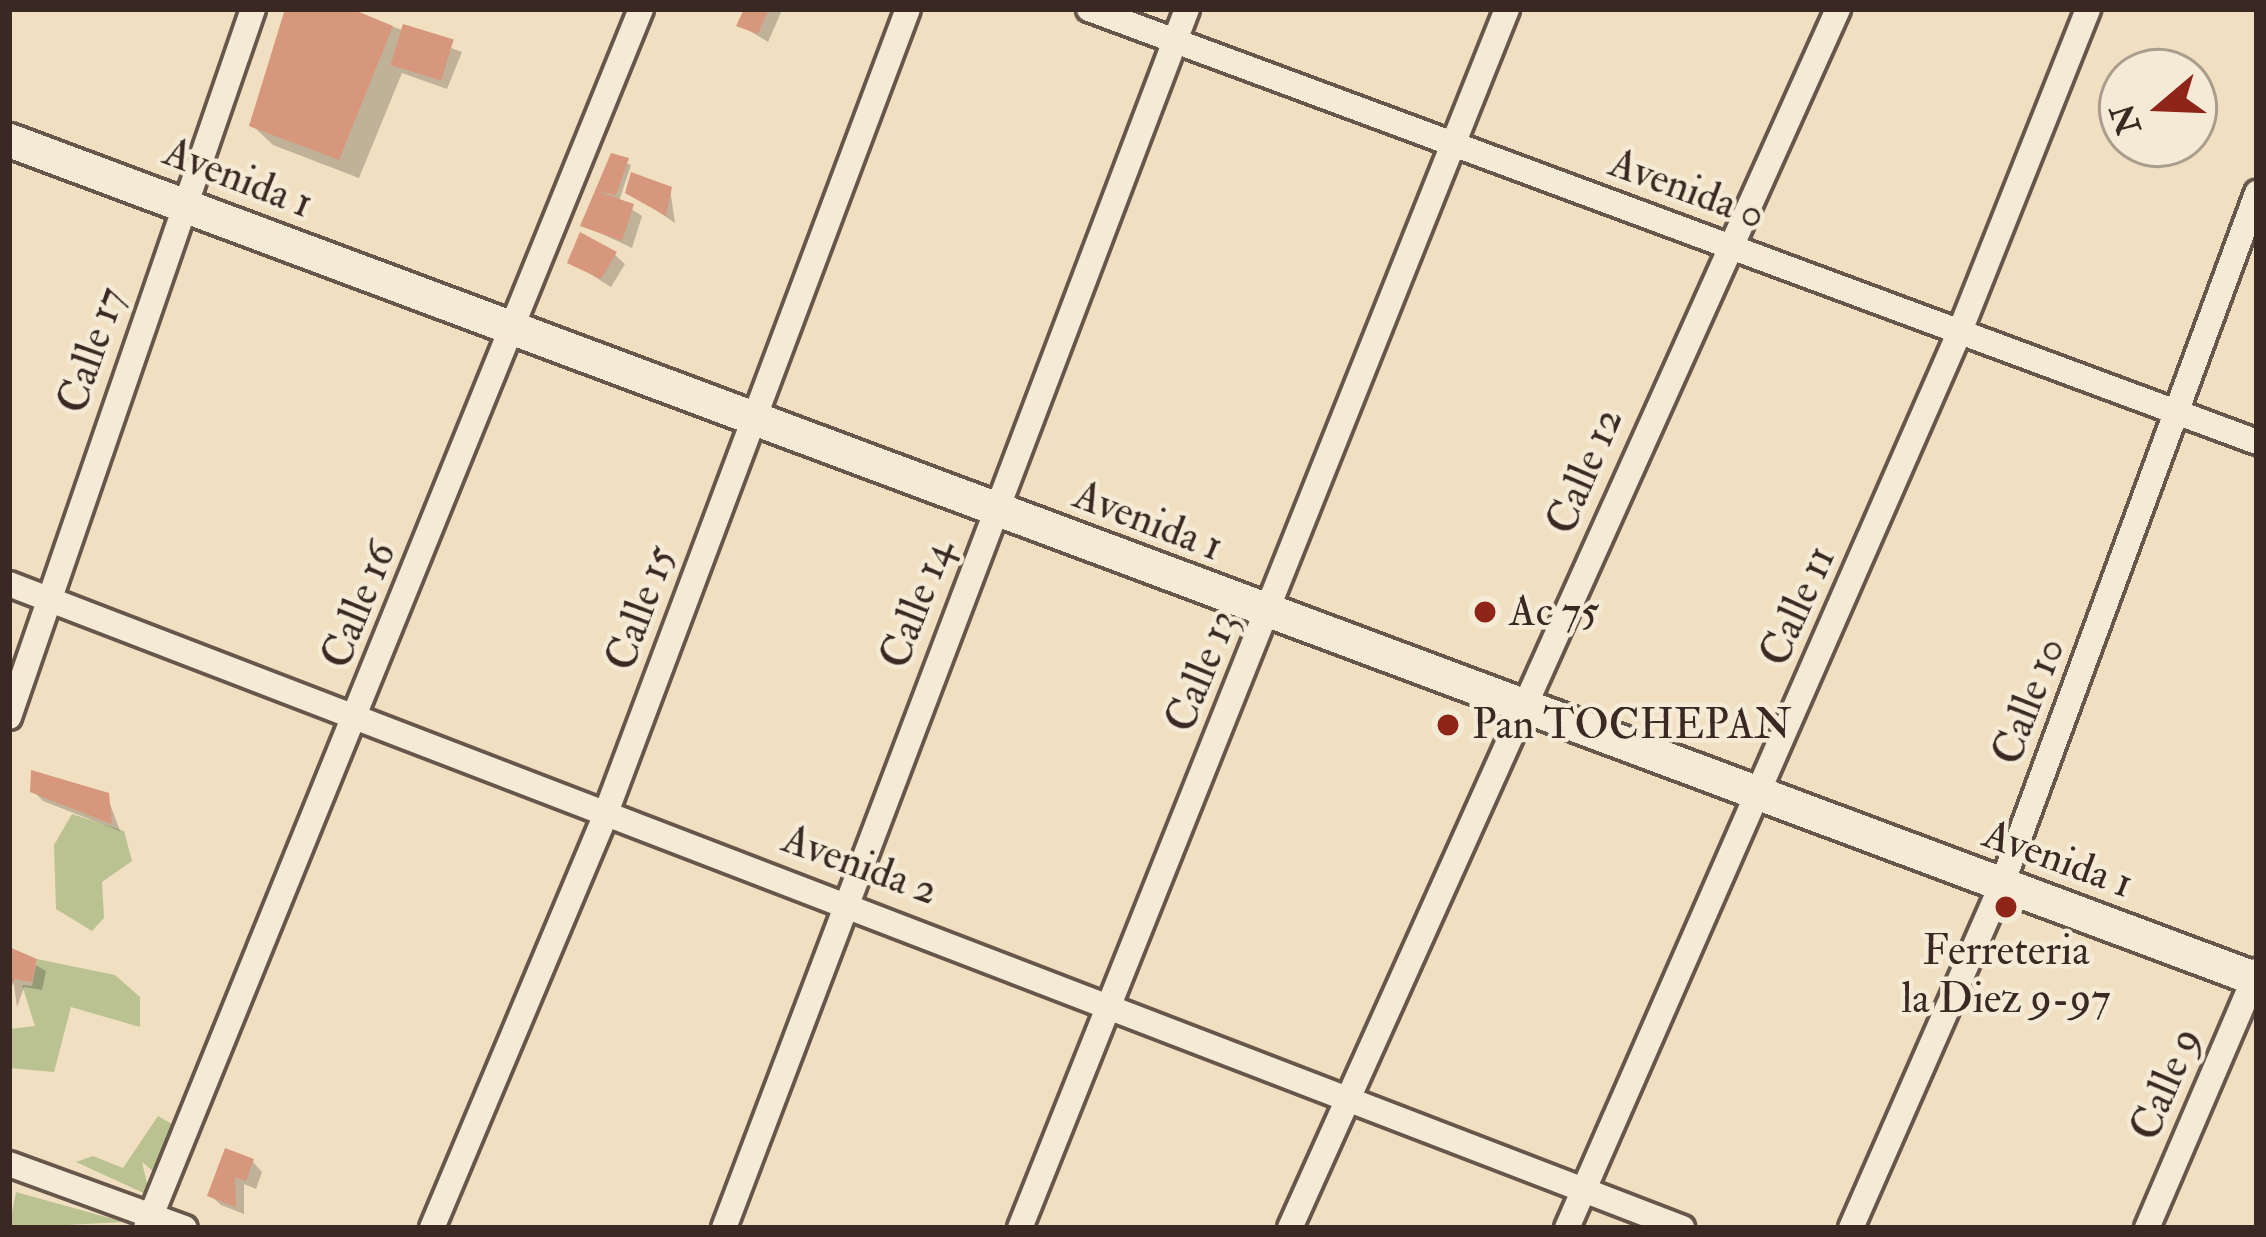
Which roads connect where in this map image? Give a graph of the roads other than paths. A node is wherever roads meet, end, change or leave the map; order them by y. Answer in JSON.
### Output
{"nodes":[{"id":1,"x":253,"y":9,"type":"edge"},
{"id":2,"x":641,"y":9,"type":"edge"},
{"id":3,"x":908,"y":9,"type":"edge"},
{"id":4,"x":1089,"y":9,"type":"edge"},
{"id":5,"x":1187,"y":9,"type":"edge"},
{"id":6,"x":1507,"y":9,"type":"edge"},
{"id":7,"x":1838,"y":9,"type":"edge"},
{"id":8,"x":2088,"y":9,"type":"edge"},
{"id":9,"x":1174,"y":41,"type":"junction"},
{"id":10,"x":9,"y":140,"type":"edge"},
{"id":11,"x":1454,"y":144,"type":"junction"},
{"id":12,"x":2257,"y":193,"type":"edge"},
{"id":13,"x":183,"y":205,"type":"junction"},
{"id":14,"x":1725,"y":245,"type":"junction"},
{"id":15,"x":513,"y":329,"type":"junction"},
{"id":16,"x":1960,"y":332,"type":"junction"},
{"id":17,"x":2181,"y":414,"type":"junction"},
{"id":18,"x":753,"y":419,"type":"junction"},
{"id":19,"x":2257,"y":442,"type":"edge"},
{"id":20,"x":996,"y":510,"type":"junction"},
{"id":21,"x":9,"y":584,"type":"edge"},
{"id":22,"x":46,"y":600,"type":"junction"},
{"id":23,"x":1266,"y":615,"type":"junction"},
{"id":24,"x":1524,"y":708,"type":"junction"},
{"id":25,"x":9,"y":717,"type":"edge"},
{"id":26,"x":354,"y":720,"type":"junction"},
{"id":27,"x":1758,"y":795,"type":"junction"},
{"id":28,"x":604,"y":818,"type":"junction"},
{"id":29,"x":2001,"y":886,"type":"junction"},
{"id":30,"x":844,"y":899,"type":"junction"},
{"id":31,"x":2256,"y":976,"type":"edge"},
{"id":32,"x":1112,"y":1002,"type":"junction"},
{"id":33,"x":1343,"y":1098,"type":"junction"},
{"id":34,"x":9,"y":1164,"type":"edge"},
{"id":35,"x":1584,"y":1187,"type":"junction"},
{"id":36,"x":148,"y":1222,"type":"edge"},
{"id":37,"x":185,"y":1228,"type":"edge"},
{"id":38,"x":432,"y":1228,"type":"edge"},
{"id":39,"x":724,"y":1228,"type":"edge"},
{"id":40,"x":1020,"y":1228,"type":"edge"},
{"id":41,"x":1290,"y":1228,"type":"edge"},
{"id":42,"x":1567,"y":1228,"type":"edge"},
{"id":43,"x":1682,"y":1228,"type":"edge"},
{"id":44,"x":1851,"y":1228,"type":"edge"},
{"id":45,"x":2147,"y":1228,"type":"edge"}],
"edges":[{"from":1,"to":13,"type":"street","name":"Calle 17"},
{"from":2,"to":15,"type":"street","name":"Calle 16"},
{"from":3,"to":18,"type":"street","name":"Calle 15"},
{"from":4,"to":9,"type":"street","name":"Avenida 0"},
{"from":5,"to":9,"type":"street","name":"Calle 14"},
{"from":6,"to":11,"type":"street","name":"Calle 13"},
{"from":7,"to":14,"type":"street","name":"Calle 12"},
{"from":8,"to":16,"type":"street","name":"Calle 11"},
{"from":9,"to":11,"type":"street","name":"Avenida 0"},
{"from":9,"to":20,"type":"street","name":"Calle 14"},
{"from":10,"to":13,"type":"street","name":"Avenida 1"},
{"from":11,"to":14,"type":"street","name":"Avenida 0"},
{"from":11,"to":23,"type":"street","name":"Calle 13"},
{"from":12,"to":17,"type":"street","name":"Calle 10"},
{"from":13,"to":15,"type":"street","name":"Avenida 1"},
{"from":13,"to":22,"type":"street","name":"Calle 17"},
{"from":14,"to":16,"type":"street","name":"Avenida 0"},
{"from":14,"to":24,"type":"street","name":"Calle 12"},
{"from":15,"to":18,"type":"street","name":"Avenida 1"},
{"from":15,"to":26,"type":"street","name":"Calle 16"},
{"from":16,"to":17,"type":"street","name":"Avenida 0"},
{"from":16,"to":27,"type":"street","name":"Calle 11"},
{"from":17,"to":19,"type":"street","name":"Avenida 0"},
{"from":17,"to":29,"type":"street","name":"Calle 10"},
{"from":18,"to":20,"type":"street","name":"Avenida 1"},
{"from":18,"to":28,"type":"street","name":"Calle 15"},
{"from":20,"to":23,"type":"street","name":"Avenida 1"},
{"from":20,"to":30,"type":"street","name":"Calle 14"},
{"from":21,"to":22,"type":"street","name":"Avenida 2"},
{"from":22,"to":25,"type":"street","name":"Calle 17"},
{"from":22,"to":26,"type":"street","name":"Avenida 2"},
{"from":23,"to":24,"type":"street","name":"Avenida 1"},
{"from":23,"to":32,"type":"street","name":"Calle 13"},
{"from":24,"to":27,"type":"street","name":"Avenida 1"},
{"from":24,"to":33,"type":"street","name":"Calle 12"},
{"from":26,"to":28,"type":"street","name":"Avenida 2"},
{"from":26,"to":36,"type":"street","name":"Calle 16"},
{"from":27,"to":29,"type":"street","name":"Avenida 1"},
{"from":27,"to":35,"type":"street","name":"Calle 11"},
{"from":28,"to":30,"type":"street","name":"Avenida 2"},
{"from":28,"to":38,"type":"street","name":"Calle 15"},
{"from":29,"to":31,"type":"street","name":"Avenida 1"},
{"from":29,"to":44,"type":"street","name":"Calle 10"},
{"from":30,"to":32,"type":"street","name":"Avenida 2"},
{"from":30,"to":39,"type":"street","name":"Calle 14"},
{"from":31,"to":45,"type":"street","name":"Calle 9"},
{"from":32,"to":33,"type":"street","name":"Avenida 2"},
{"from":32,"to":40,"type":"street","name":"Calle 13"},
{"from":33,"to":35,"type":"street","name":"Avenida 2"},
{"from":33,"to":41,"type":"street","name":"Calle 12"},
{"from":34,"to":36,"type":"street"},
{"from":35,"to":42,"type":"street","name":"Calle 11"},
{"from":35,"to":43,"type":"street","name":"Avenida 2"},
{"from":36,"to":37,"type":"street"}]}
